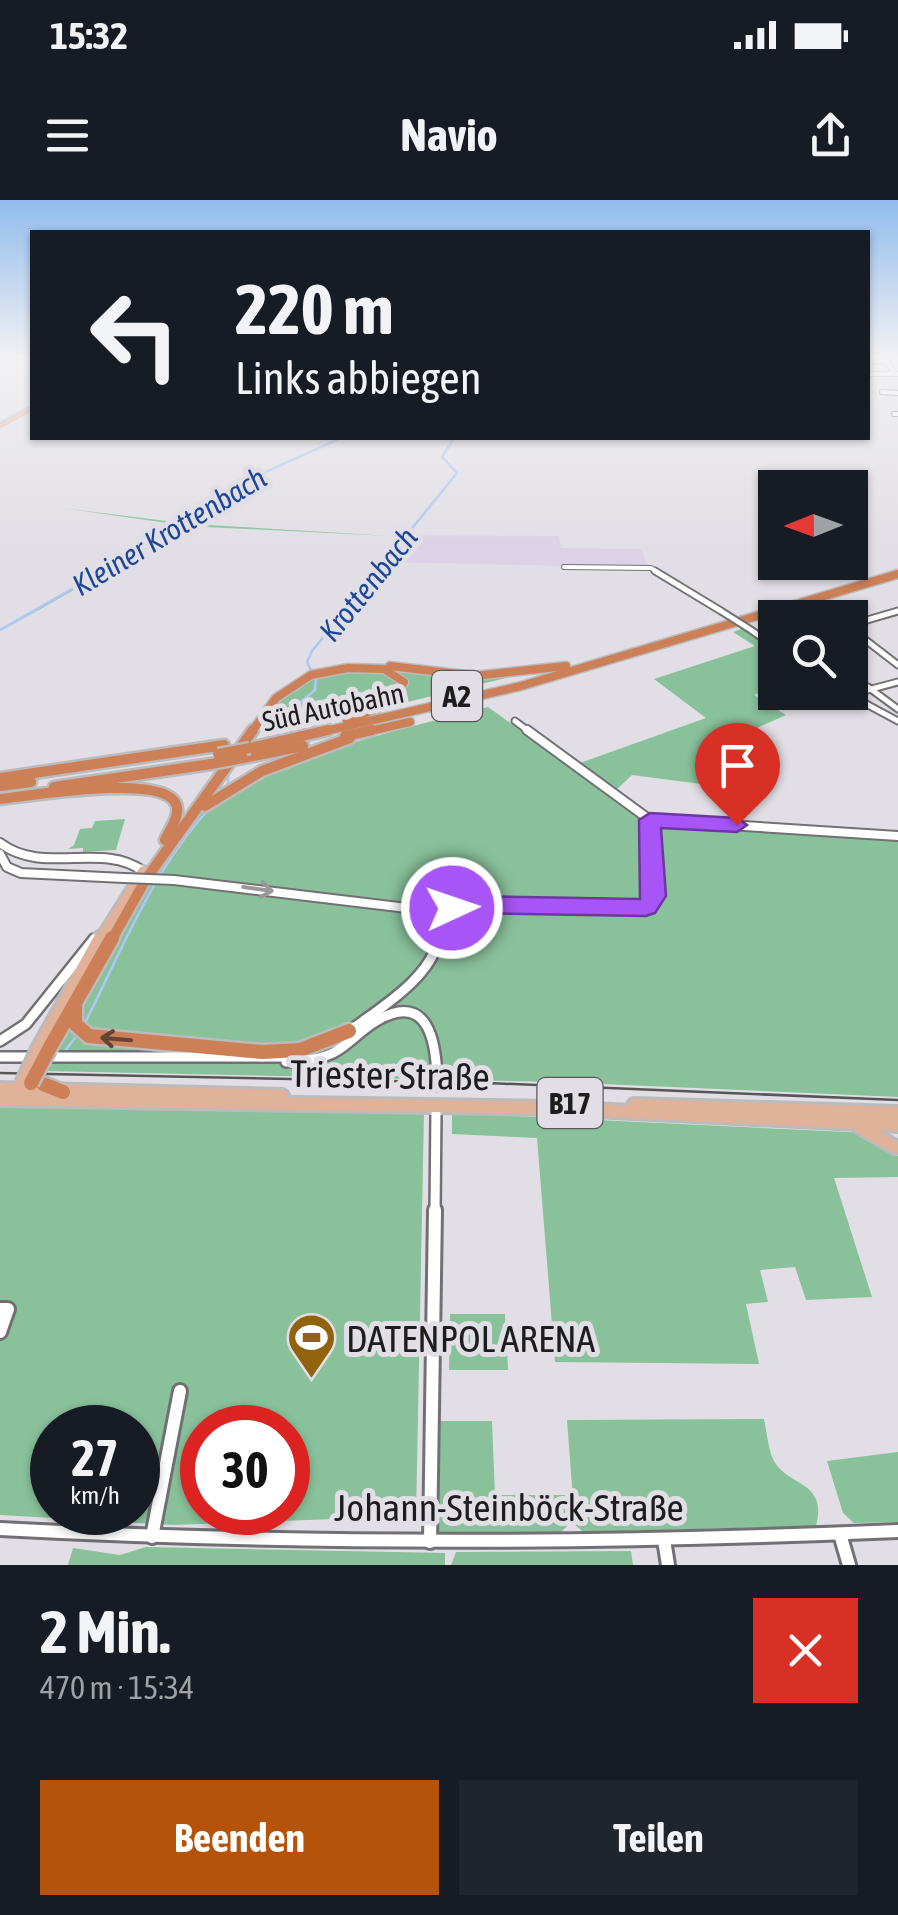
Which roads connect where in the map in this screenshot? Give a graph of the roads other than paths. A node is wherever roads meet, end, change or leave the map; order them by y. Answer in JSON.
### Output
{"nodes":[{"id":1,"x":564,"y":567,"type":"dead end"},
{"id":2,"x":898,"y":571,"type":"edge"},
{"id":3,"x":898,"y":612,"type":"edge"},
{"id":4,"x":888,"y":615,"type":"junction"},
{"id":5,"x":868,"y":621,"type":"edge"},
{"id":6,"x":898,"y":622,"type":"edge"},
{"id":7,"x":758,"y":635,"type":"edge"},
{"id":8,"x":868,"y":641,"type":"edge"},
{"id":9,"x":600,"y":664,"type":"junction"},
{"id":10,"x":898,"y":665,"type":"edge"},
{"id":11,"x":566,"y":666,"type":"junction"},
{"id":12,"x":317,"y":672,"type":"junction"},
{"id":13,"x":898,"y":682,"type":"edge"},
{"id":14,"x":868,"y":687,"type":"edge"},
{"id":15,"x":868,"y":688,"type":"edge"},
{"id":16,"x":868,"y":706,"type":"edge"},
{"id":17,"x":898,"y":708,"type":"edge"},
{"id":18,"x":347,"y":721,"type":"junction"},
{"id":19,"x":515,"y":721,"type":"dead end"},
{"id":20,"x":898,"y":722,"type":"edge"},
{"id":21,"x":370,"y":732,"type":"junction"},
{"id":22,"x":250,"y":748,"type":"junction"},
{"id":23,"x":218,"y":754,"type":"junction"},
{"id":24,"x":0,"y":778,"type":"edge"},
{"id":25,"x":0,"y":786,"type":"edge"},
{"id":26,"x":0,"y":796,"type":"edge"},
{"id":27,"x":650,"y":820,"type":"junction"},
{"id":28,"x":898,"y":836,"type":"edge"},
{"id":29,"x":172,"y":837,"type":"junction"},
{"id":30,"x":0,"y":843,"type":"edge"},
{"id":31,"x":2,"y":858,"type":"edge"},
{"id":32,"x":142,"y":872,"type":"junction"},
{"id":33,"x":116,"y":912,"type":"junction"},
{"id":34,"x":430,"y":912,"type":"junction"},
{"id":35,"x":83,"y":985,"type":"junction"},
{"id":36,"x":349,"y":1031,"type":"junction"},
{"id":37,"x":0,"y":1041,"type":"edge"},
{"id":38,"x":44,"y":1049,"type":"junction"},
{"id":39,"x":0,"y":1057,"type":"edge"},
{"id":40,"x":271,"y":1060,"type":"junction"},
{"id":41,"x":437,"y":1079,"type":"tunnel mouth"},
{"id":42,"x":21,"y":1084,"type":"edge"},
{"id":43,"x":63,"y":1092,"type":"joint"},
{"id":44,"x":0,"y":1099,"type":"edge"},
{"id":45,"x":436,"y":1111,"type":"tunnel mouth"},
{"id":46,"x":849,"y":1123,"type":"junction"},
{"id":47,"x":894,"y":1127,"type":"edge"},
{"id":48,"x":0,"y":1309,"type":"edge"},
{"id":49,"x":0,"y":1332,"type":"edge"},
{"id":50,"x":180,"y":1391,"type":"dead end"},
{"id":51,"x":0,"y":1529,"type":"edge"},
{"id":52,"x":898,"y":1531,"type":"edge"},
{"id":53,"x":840,"y":1534,"type":"junction"},
{"id":54,"x":152,"y":1537,"type":"junction"},
{"id":55,"x":664,"y":1540,"type":"junction"},
{"id":56,"x":430,"y":1542,"type":"junction"},
{"id":57,"x":668,"y":1565,"type":"edge"},
{"id":58,"x":849,"y":1565,"type":"edge"}],
"edges":[{"from":1,"to":7,"type":"street","bridge":true},
{"from":2,"to":9,"type":"highway","name":"Süd Autobahn","number":"A2"},
{"from":2,"to":11,"type":"highway","name":"Süd Autobahn","number":"A2"},
{"from":3,"to":4,"type":"street"},
{"from":4,"to":5,"type":"street"},
{"from":4,"to":6,"type":"street"},
{"from":8,"to":10,"type":"street"},
{"from":9,"to":21,"type":"highway"},
{"from":9,"to":22,"type":"highway","name":"Süd Autobahn","number":"A2"},
{"from":11,"to":12,"type":"highway"},
{"from":11,"to":18,"type":"highway","name":"Süd Autobahn","number":"A2"},
{"from":12,"to":18,"type":"highway"},
{"from":12,"to":29,"type":"highway"},
{"from":13,"to":14,"type":"street"},
{"from":15,"to":17,"type":"street"},
{"from":16,"to":20,"type":"street"},
{"from":18,"to":22,"type":"highway","name":"Süd Autobahn","number":"A2"},
{"from":19,"to":27,"type":"street"},
{"from":21,"to":22,"type":"highway"},
{"from":21,"to":29,"type":"highway"},
{"from":22,"to":23,"type":"highway","bridge":true},
{"from":22,"to":23,"type":"highway","name":"Süd Autobahn","number":"A2"},
{"from":23,"to":24,"type":"highway","name":"Süd Autobahn","number":"A2"},
{"from":23,"to":25,"type":"highway","name":"Süd Autobahn","number":"A2"},
{"from":23,"to":26,"type":"highway"},
{"from":26,"to":29,"type":"highway"},
{"from":27,"to":28,"type":"street"},
{"from":27,"to":34,"type":"street"},
{"from":29,"to":32,"type":"highway"},
{"from":29,"to":35,"type":"highway"},
{"from":30,"to":32,"type":"street"},
{"from":31,"to":34,"type":"street","one_way":true,"bridge":true},
{"from":32,"to":33,"type":"main road"},
{"from":33,"to":37,"type":"street"},
{"from":33,"to":38,"type":"main road"},
{"from":34,"to":36,"type":"street"},
{"from":36,"to":35,"type":"highway","one_way":true},
{"from":35,"to":38,"type":"highway"},
{"from":36,"to":40,"type":"street"},
{"from":38,"to":42,"type":"highway","bridge":true},
{"from":39,"to":40,"type":"street"},
{"from":40,"to":41,"type":"street"},
{"from":42,"to":43,"type":"highway"},
{"from":42,"to":44,"type":"main road","name":"Triester Straße","number":"B17"},
{"from":42,"to":46,"type":"main road","name":"Triester Straße","number":"B17"},
{"from":43,"to":47,"type":"main road","name":"Triester Straße","number":"B17"},
{"from":45,"to":56,"type":"street"},
{"from":46,"to":47,"type":"main road","name":"Triester Straße","number":"B17"},
{"from":46,"to":47,"type":"main road"},
{"from":48,"to":49,"type":"street"},
{"from":50,"to":54,"type":"street"},
{"from":51,"to":54,"type":"street","name":"Johann-Steinböck-Straße"},
{"from":52,"to":53,"type":"street","name":"Johann-Steinböck-Straße"},
{"from":53,"to":55,"type":"street","name":"Johann-Steinböck-Straße"},
{"from":53,"to":58,"type":"street"},
{"from":54,"to":56,"type":"street","name":"Johann-Steinböck-Straße"},
{"from":55,"to":56,"type":"street","name":"Johann-Steinböck-Straße"},
{"from":55,"to":57,"type":"street"}]}
